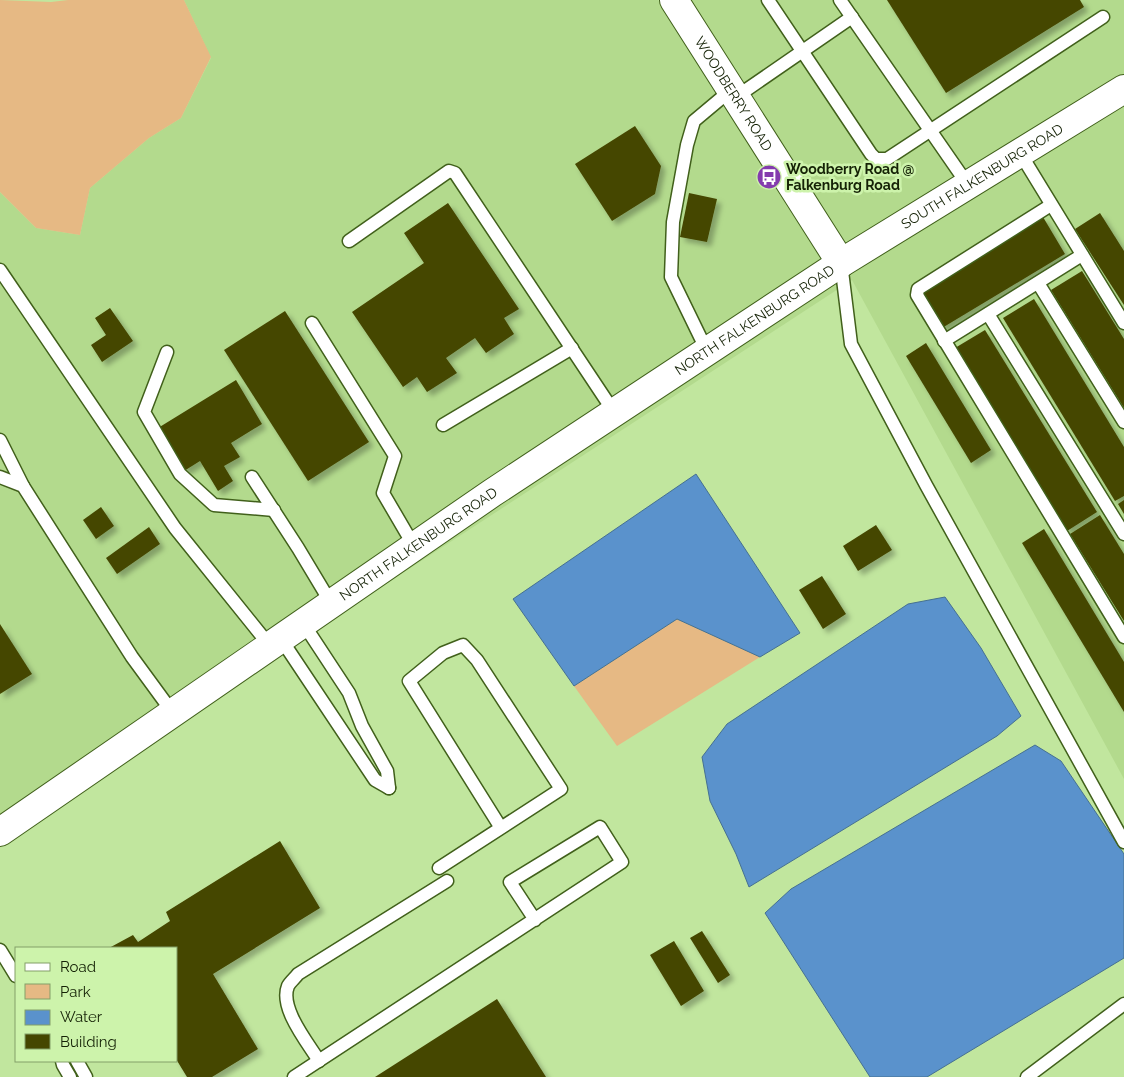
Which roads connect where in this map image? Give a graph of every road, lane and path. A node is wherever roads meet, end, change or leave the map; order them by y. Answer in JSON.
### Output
{"nodes":[{"id":1,"x":674,"y":0,"type":"edge"},
{"id":2,"x":768,"y":0,"type":"edge"},
{"id":3,"x":840,"y":0,"type":"edge"},
{"id":4,"x":852,"y":17,"type":"junction"},
{"id":5,"x":1103,"y":17,"type":"dead end"},
{"id":6,"x":802,"y":52,"type":"junction"},
{"id":7,"x":1124,"y":89,"type":"edge"},
{"id":8,"x":733,"y":94,"type":"junction"},
{"id":9,"x":930,"y":131,"type":"junction"},
{"id":10,"x":1020,"y":153,"type":"junction"},
{"id":11,"x":968,"y":185,"type":"junction"},
{"id":12,"x":1051,"y":206,"type":"junction"},
{"id":13,"x":349,"y":241,"type":"dead end"},
{"id":14,"x":1082,"y":255,"type":"junction"},
{"id":15,"x":841,"y":263,"type":"junction"},
{"id":16,"x":0,"y":270,"type":"edge"},
{"id":17,"x":1038,"y":282,"type":"junction"},
{"id":18,"x":988,"y":314,"type":"junction"},
{"id":19,"x":312,"y":323,"type":"dead end"},
{"id":20,"x":1124,"y":323,"type":"edge"},
{"id":21,"x":944,"y":341,"type":"junction"},
{"id":22,"x":572,"y":348,"type":"junction"},
{"id":23,"x":708,"y":351,"type":"junction"},
{"id":24,"x":167,"y":352,"type":"dead end"},
{"id":25,"x":614,"y":412,"type":"junction"},
{"id":26,"x":1124,"y":422,"type":"edge"},
{"id":27,"x":443,"y":425,"type":"dead end"},
{"id":28,"x":0,"y":440,"type":"edge"},
{"id":29,"x":0,"y":477,"type":"edge"},
{"id":30,"x":252,"y":477,"type":"dead end"},
{"id":31,"x":23,"y":486,"type":"junction"},
{"id":32,"x":274,"y":510,"type":"junction"},
{"id":33,"x":1124,"y":534,"type":"edge"},
{"id":34,"x":414,"y":546,"type":"junction"},
{"id":35,"x":331,"y":603,"type":"junction"},
{"id":36,"x":303,"y":623,"type":"junction"},
{"id":37,"x":1124,"y":637,"type":"edge"},
{"id":38,"x":275,"y":642,"type":"junction"},
{"id":39,"x":173,"y":713,"type":"junction"},
{"id":40,"x":501,"y":828,"type":"junction"},
{"id":41,"x":0,"y":832,"type":"edge"},
{"id":42,"x":1124,"y":842,"type":"edge"},
{"id":43,"x":439,"y":868,"type":"dead end"},
{"id":44,"x":447,"y":880,"type":"dead end"},
{"id":45,"x":535,"y":920,"type":"junction"},
{"id":46,"x":0,"y":950,"type":"edge"},
{"id":47,"x":15,"y":974,"type":"edge"},
{"id":48,"x":1124,"y":1004,"type":"edge"},
{"id":49,"x":319,"y":1061,"type":"junction"},
{"id":50,"x":62,"y":1062,"type":"edge"},
{"id":51,"x":78,"y":1062,"type":"edge"},
{"id":52,"x":70,"y":1077,"type":"edge"},
{"id":53,"x":86,"y":1077,"type":"edge"},
{"id":54,"x":294,"y":1077,"type":"edge"},
{"id":55,"x":1026,"y":1077,"type":"edge"}],
"edges":[{"from":1,"to":8,"type":"street","name":"WOODBERRY ROAD"},
{"from":2,"to":6,"type":"lane"},
{"from":3,"to":4,"type":"lane"},
{"from":4,"to":6,"type":"lane"},
{"from":4,"to":9,"type":"lane"},
{"from":5,"to":9,"type":"lane"},
{"from":6,"to":8,"type":"lane"},
{"from":6,"to":9,"type":"lane"},
{"from":7,"to":10,"type":"street","name":"SOUTH FALKENBURG ROAD"},
{"from":8,"to":15,"type":"street","name":"WOODBERRY ROAD"},
{"from":8,"to":23,"type":"lane"},
{"from":9,"to":11,"type":"lane"},
{"from":10,"to":11,"type":"street","name":"SOUTH FALKENBURG ROAD"},
{"from":10,"to":12,"type":"lane"},
{"from":11,"to":15,"type":"street","name":"SOUTH FALKENBURG ROAD"},
{"from":12,"to":14,"type":"lane"},
{"from":12,"to":21,"type":"lane"},
{"from":13,"to":22,"type":"lane"},
{"from":14,"to":17,"type":"lane"},
{"from":14,"to":20,"type":"lane"},
{"from":15,"to":23,"type":"street","name":"NORTH FALKENBURG ROAD"},
{"from":15,"to":42,"type":"lane"},
{"from":16,"to":38,"type":"lane"},
{"from":17,"to":18,"type":"lane"},
{"from":17,"to":26,"type":"lane"},
{"from":18,"to":21,"type":"lane"},
{"from":18,"to":33,"type":"lane"},
{"from":19,"to":34,"type":"lane"},
{"from":21,"to":37,"type":"lane"},
{"from":22,"to":25,"type":"lane"},
{"from":22,"to":27,"type":"lane"},
{"from":23,"to":25,"type":"street","name":"NORTH FALKENBURG ROAD"},
{"from":24,"to":32,"type":"lane"},
{"from":25,"to":34,"type":"street","name":"NORTH FALKENBURG ROAD"},
{"from":28,"to":31,"type":"lane"},
{"from":29,"to":31,"type":"lane"},
{"from":30,"to":32,"type":"lane"},
{"from":31,"to":39,"type":"lane"},
{"from":32,"to":35,"type":"lane"},
{"from":34,"to":35,"type":"street","name":"NORTH FALKENBURG ROAD"},
{"from":35,"to":36,"type":"street","name":"NORTH FALKENBURG ROAD"},
{"from":36,"to":38,"type":"street","name":"NORTH FALKENBURG ROAD"},
{"from":36,"to":38,"type":"lane"},
{"from":38,"to":39,"type":"street","name":"NORTH FALKENBURG ROAD"},
{"from":39,"to":41,"type":"street","name":"NORTH FALKENBURG ROAD"},
{"from":40,"to":40,"type":"lane"},
{"from":40,"to":43,"type":"lane"},
{"from":44,"to":49,"type":"lane"},
{"from":45,"to":45,"type":"lane"},
{"from":45,"to":49,"type":"lane"},
{"from":46,"to":47,"type":"lane"},
{"from":48,"to":55,"type":"lane"},
{"from":49,"to":54,"type":"lane"},
{"from":50,"to":52,"type":"lane"},
{"from":51,"to":53,"type":"lane"}]}
